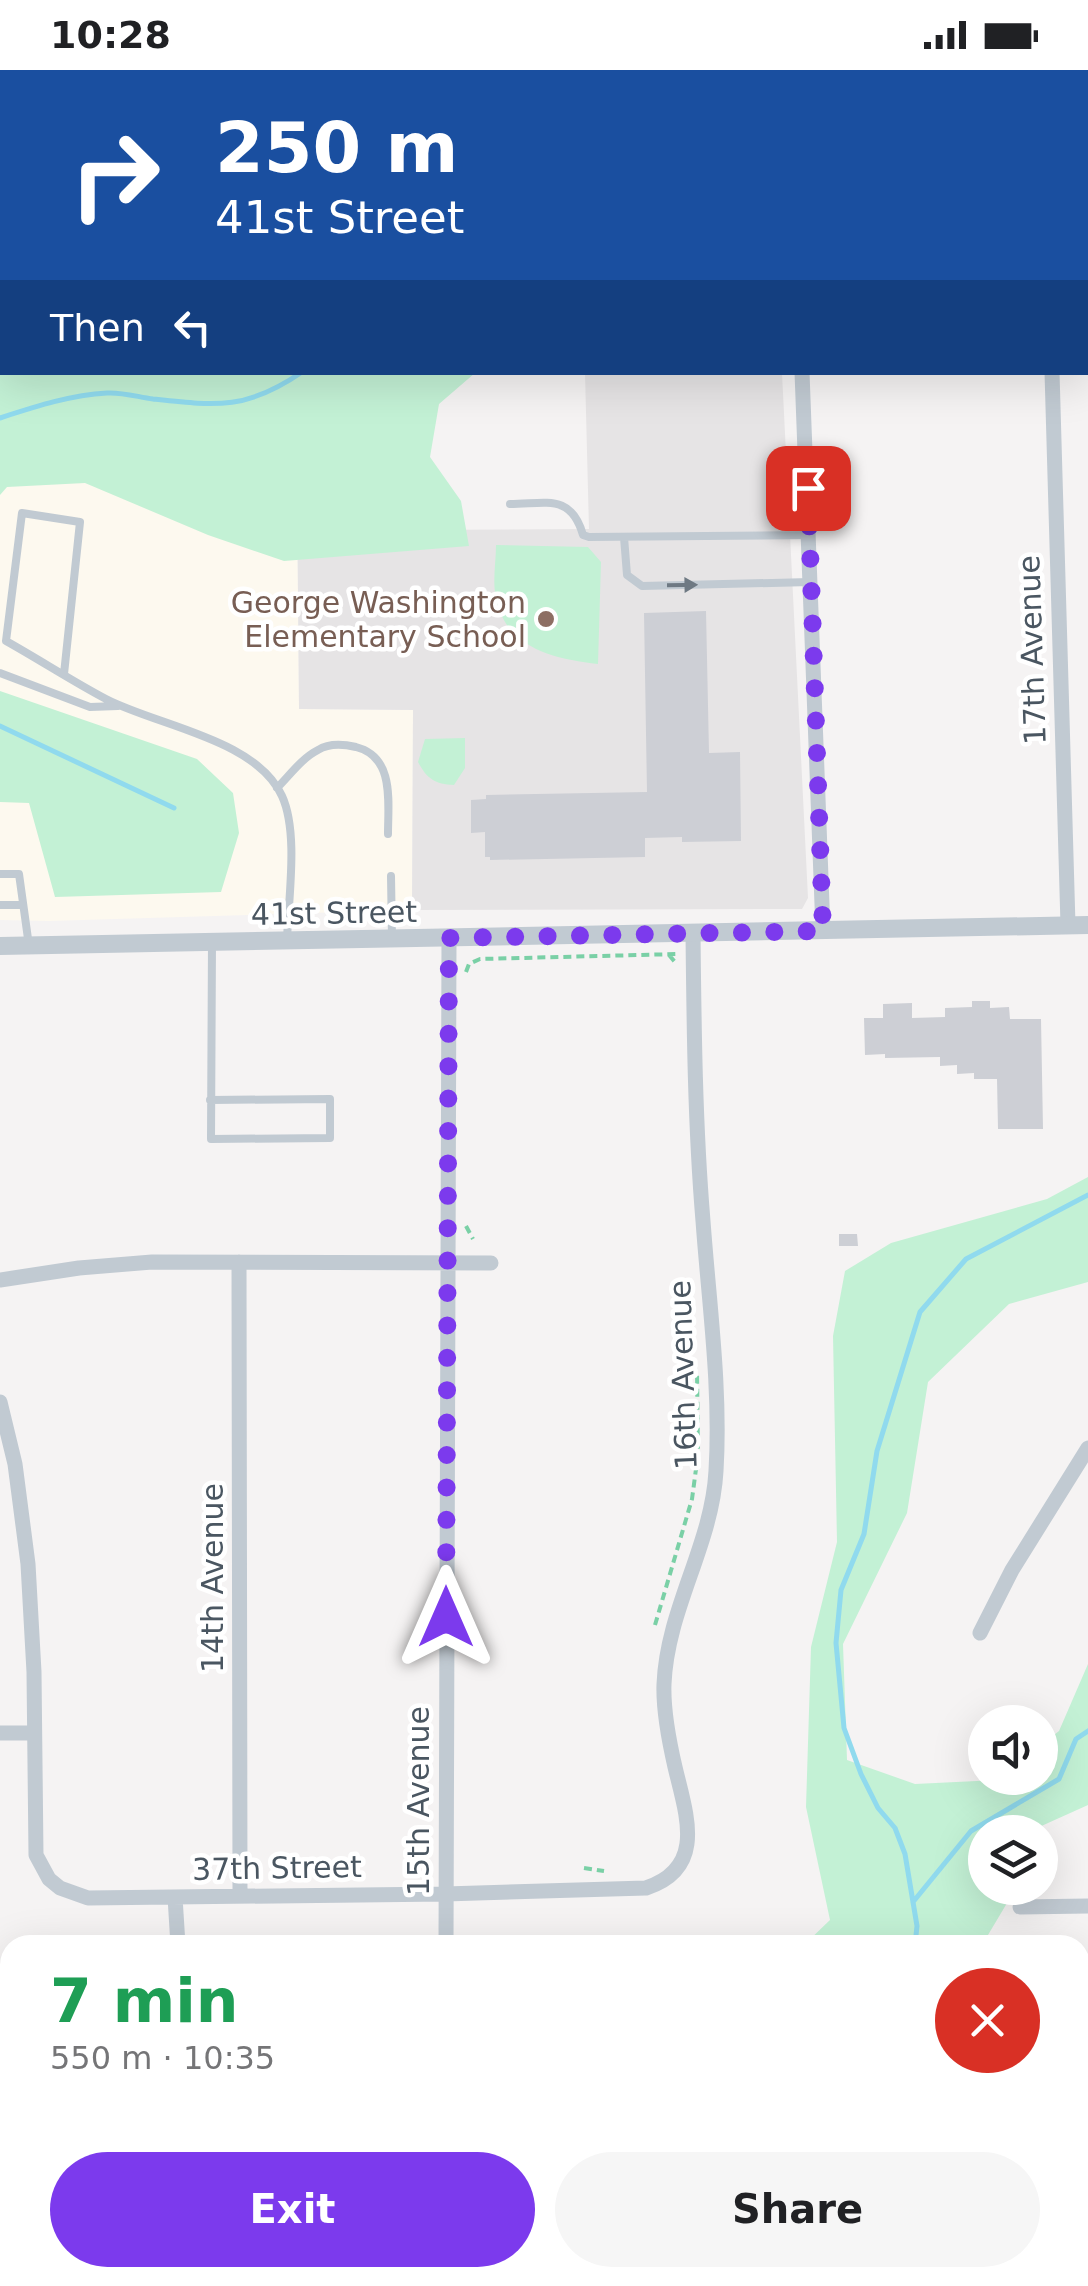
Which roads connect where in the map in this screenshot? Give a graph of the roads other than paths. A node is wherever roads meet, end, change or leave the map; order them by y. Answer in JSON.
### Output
{"nodes":[{"id":1,"x":802,"y":375,"type":"edge"},
{"id":2,"x":1052,"y":375,"type":"edge"},
{"id":3,"x":510,"y":504,"type":"dead end"},
{"id":4,"x":810,"y":535,"type":"junction"},
{"id":5,"x":624,"y":537,"type":"junction"},
{"id":6,"x":812,"y":582,"type":"junction"},
{"id":7,"x":4,"y":635,"type":"edge"},
{"id":8,"x":0,"y":673,"type":"edge"},
{"id":9,"x":64,"y":674,"type":"junction"},
{"id":10,"x":122,"y":706,"type":"junction"},
{"id":11,"x":278,"y":788,"type":"junction"},
{"id":12,"x":388,"y":834,"type":"dead end"},
{"id":13,"x":0,"y":874,"type":"edge"},
{"id":14,"x":391,"y":876,"type":"dead end"},
{"id":15,"x":0,"y":905,"type":"edge"},
{"id":16,"x":23,"y":905,"type":"junction"},
{"id":17,"x":1068,"y":925,"type":"junction"},
{"id":18,"x":1088,"y":925,"type":"edge"},
{"id":19,"x":823,"y":931,"type":"junction"},
{"id":20,"x":692,"y":933,"type":"junction"},
{"id":21,"x":449,"y":938,"type":"junction"},
{"id":22,"x":392,"y":939,"type":"junction"},
{"id":23,"x":287,"y":941,"type":"junction"},
{"id":24,"x":212,"y":942,"type":"junction"},
{"id":25,"x":0,"y":946,"type":"edge"},
{"id":26,"x":28,"y":946,"type":"junction"},
{"id":27,"x":210,"y":1100,"type":"junction"},
{"id":28,"x":448,"y":1261,"type":"junction"},
{"id":29,"x":239,"y":1262,"type":"junction"},
{"id":30,"x":491,"y":1263,"type":"dead end"},
{"id":31,"x":0,"y":1280,"type":"edge"},
{"id":32,"x":0,"y":1402,"type":"edge"},
{"id":33,"x":1088,"y":1448,"type":"edge"},
{"id":34,"x":980,"y":1633,"type":"dead end"},
{"id":35,"x":0,"y":1733,"type":"edge"},
{"id":36,"x":34,"y":1733,"type":"junction"},
{"id":37,"x":680,"y":1863,"type":"joint"},
{"id":38,"x":445,"y":1894,"type":"junction"},
{"id":39,"x":240,"y":1895,"type":"junction"},
{"id":40,"x":175,"y":1897,"type":"junction"},
{"id":41,"x":1088,"y":1906,"type":"edge"},
{"id":42,"x":1020,"y":1908,"type":"dead end"},
{"id":43,"x":177,"y":1935,"type":"edge"},
{"id":44,"x":446,"y":1935,"type":"edge"}],
"edges":[{"from":1,"to":4,"type":"street"},
{"from":2,"to":17,"type":"street","name":"17th Avenue"},
{"from":3,"to":5,"type":"lane"},
{"from":4,"to":5,"type":"lane"},
{"from":4,"to":6,"type":"street"},
{"from":5,"to":6,"type":"lane","one_way":true},
{"from":6,"to":19,"type":"street"},
{"from":7,"to":9,"type":"lane"},
{"from":7,"to":9,"type":"lane"},
{"from":8,"to":10,"type":"lane"},
{"from":9,"to":10,"type":"lane"},
{"from":10,"to":11,"type":"lane"},
{"from":11,"to":12,"type":"lane"},
{"from":11,"to":23,"type":"lane"},
{"from":13,"to":16,"type":"lane"},
{"from":14,"to":22,"type":"lane"},
{"from":15,"to":16,"type":"lane"},
{"from":16,"to":26,"type":"lane"},
{"from":17,"to":18,"type":"street","name":"41st Street"},
{"from":17,"to":19,"type":"street","name":"41st Street"},
{"from":19,"to":20,"type":"street","name":"41st Street"},
{"from":20,"to":21,"type":"street","name":"41st Street"},
{"from":20,"to":37,"type":"street","name":"16th Avenue"},
{"from":21,"to":22,"type":"street","name":"41st Street"},
{"from":21,"to":28,"type":"street","name":"15th Avenue"},
{"from":22,"to":23,"type":"street","name":"41st Street"},
{"from":23,"to":24,"type":"street","name":"41st Street"},
{"from":24,"to":26,"type":"street","name":"41st Street"},
{"from":24,"to":27,"type":"lane"},
{"from":25,"to":26,"type":"street","name":"41st Street"},
{"from":27,"to":27,"type":"lane"},
{"from":28,"to":29,"type":"street"},
{"from":28,"to":30,"type":"street"},
{"from":28,"to":38,"type":"street","name":"15th Avenue"},
{"from":29,"to":31,"type":"street"},
{"from":29,"to":39,"type":"street","name":"14th Avenue"},
{"from":32,"to":36,"type":"street"},
{"from":33,"to":34,"type":"street"},
{"from":35,"to":36,"type":"street"},
{"from":36,"to":40,"type":"street","name":"37th Street"},
{"from":37,"to":38,"type":"street","name":"37th Street"},
{"from":38,"to":39,"type":"street","name":"37th Street"},
{"from":38,"to":44,"type":"street","name":"15th Avenue"},
{"from":39,"to":40,"type":"street","name":"37th Street"},
{"from":40,"to":43,"type":"street"},
{"from":41,"to":42,"type":"street"}]}
